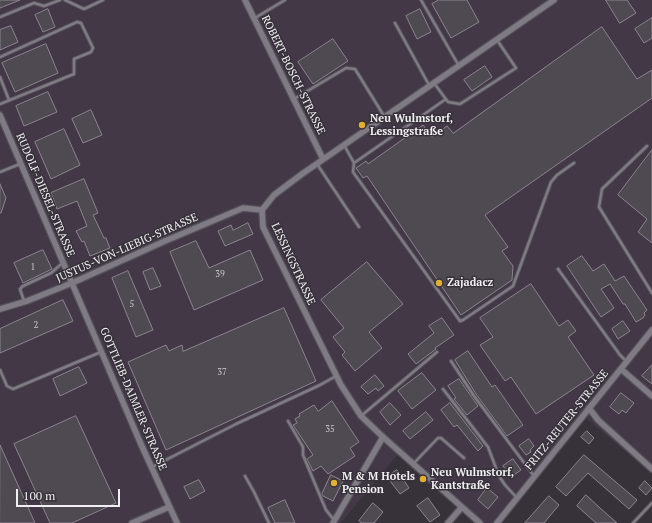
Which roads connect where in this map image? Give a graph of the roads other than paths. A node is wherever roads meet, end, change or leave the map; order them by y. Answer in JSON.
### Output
{"nodes":[{"id":1,"x":60,"y":0,"type":"edge"},
{"id":2,"x":66,"y":0,"type":"edge"},
{"id":3,"x":102,"y":0,"type":"edge"},
{"id":4,"x":245,"y":0,"type":"edge"},
{"id":5,"x":285,"y":0,"type":"edge"},
{"id":6,"x":421,"y":0,"type":"edge"},
{"id":7,"x":554,"y":0,"type":"edge"},
{"id":8,"x":0,"y":17,"type":"edge"},
{"id":9,"x":254,"y":19,"type":"junction"},
{"id":10,"x":394,"y":23,"type":"dead end"},
{"id":11,"x":496,"y":40,"type":"junction"},
{"id":12,"x":0,"y":57,"type":"edge"},
{"id":13,"x":459,"y":66,"type":"junction"},
{"id":14,"x":0,"y":77,"type":"edge"},
{"id":15,"x":432,"y":84,"type":"junction"},
{"id":16,"x":446,"y":99,"type":"junction"},
{"id":17,"x":10,"y":100,"type":"junction"},
{"id":18,"x":294,"y":100,"type":"junction"},
{"id":19,"x":0,"y":104,"type":"edge"},
{"id":20,"x":0,"y":115,"type":"edge"},
{"id":21,"x":384,"y":117,"type":"junction"},
{"id":22,"x":344,"y":145,"type":"junction"},
{"id":23,"x":647,"y":146,"type":"dead end"},
{"id":24,"x":323,"y":159,"type":"junction"},
{"id":25,"x":21,"y":163,"type":"junction"},
{"id":26,"x":354,"y":163,"type":"junction"},
{"id":27,"x":316,"y":164,"type":"junction"},
{"id":28,"x":574,"y":164,"type":"dead end"},
{"id":29,"x":0,"y":172,"type":"edge"},
{"id":30,"x":262,"y":210,"type":"junction"},
{"id":31,"x":359,"y":227,"type":"dead end"},
{"id":32,"x":63,"y":263,"type":"junction"},
{"id":33,"x":558,"y":269,"type":"dead end"},
{"id":34,"x":72,"y":283,"type":"junction"},
{"id":35,"x":652,"y":293,"type":"edge"},
{"id":36,"x":25,"y":302,"type":"junction"},
{"id":37,"x":0,"y":309,"type":"edge"},
{"id":38,"x":652,"y":330,"type":"edge"},
{"id":39,"x":102,"y":352,"type":"junction"},
{"id":40,"x":437,"y":352,"type":"dead end"},
{"id":41,"x":451,"y":361,"type":"dead end"},
{"id":42,"x":626,"y":362,"type":"junction"},
{"id":43,"x":621,"y":369,"type":"junction"},
{"id":44,"x":0,"y":370,"type":"edge"},
{"id":45,"x":337,"y":376,"type":"junction"},
{"id":46,"x":442,"y":389,"type":"dead end"},
{"id":47,"x":652,"y":396,"type":"edge"},
{"id":48,"x":590,"y":408,"type":"junction"},
{"id":49,"x":361,"y":416,"type":"junction"},
{"id":50,"x":288,"y":421,"type":"dead end"},
{"id":51,"x":383,"y":437,"type":"junction"},
{"id":52,"x":464,"y":458,"type":"dead end"},
{"id":53,"x":413,"y":464,"type":"junction"},
{"id":54,"x":151,"y":467,"type":"junction"},
{"id":55,"x":652,"y":469,"type":"edge"},
{"id":56,"x":245,"y":476,"type":"dead end"},
{"id":57,"x":534,"y":476,"type":"junction"},
{"id":58,"x":517,"y":498,"type":"junction"},
{"id":59,"x":652,"y":503,"type":"edge"},
{"id":60,"x":169,"y":507,"type":"junction"},
{"id":61,"x":462,"y":507,"type":"junction"},
{"id":62,"x":334,"y":522,"type":"edge"},
{"id":63,"x":132,"y":523,"type":"edge"},
{"id":64,"x":177,"y":523,"type":"edge"},
{"id":65,"x":269,"y":523,"type":"edge"},
{"id":66,"x":448,"y":523,"type":"edge"},
{"id":67,"x":480,"y":523,"type":"edge"},
{"id":68,"x":497,"y":523,"type":"edge"},
{"id":69,"x":633,"y":523,"type":"edge"}],
"edges":[{"from":1,"to":8,"type":"lane"},
{"from":2,"to":3,"type":"lane"},
{"from":4,"to":9,"type":"street","name":"ROBERT-BOSCH-STRASSE"},
{"from":5,"to":9,"type":"lane"},
{"from":6,"to":13,"type":"lane"},
{"from":7,"to":11,"type":"street"},
{"from":9,"to":18,"type":"street","name":"ROBERT-BOSCH-STRASSE"},
{"from":10,"to":15,"type":"lane"},
{"from":11,"to":13,"type":"street"},
{"from":11,"to":16,"type":"lane"},
{"from":12,"to":17,"type":"lane"},
{"from":13,"to":15,"type":"street"},
{"from":14,"to":17,"type":"lane"},
{"from":15,"to":16,"type":"lane"},
{"from":15,"to":21,"type":"street"},
{"from":16,"to":26,"type":"lane"},
{"from":17,"to":19,"type":"lane"},
{"from":18,"to":21,"type":"lane"},
{"from":18,"to":24,"type":"street","name":"ROBERT-BOSCH-STRASSE"},
{"from":20,"to":25,"type":"street","name":"RUDOLF-DIESEL-STRASSE"},
{"from":21,"to":22,"type":"street"},
{"from":22,"to":24,"type":"street"},
{"from":22,"to":26,"type":"lane"},
{"from":23,"to":35,"type":"lane"},
{"from":24,"to":27,"type":"street"},
{"from":25,"to":29,"type":"lane"},
{"from":25,"to":32,"type":"street","name":"RUDOLF-DIESEL-STRASSE"},
{"from":26,"to":28,"type":"lane"},
{"from":27,"to":30,"type":"street"},
{"from":27,"to":31,"type":"lane"},
{"from":30,"to":34,"type":"street","name":"JUSTUS-VON-LIEBIG-STRASSE"},
{"from":30,"to":45,"type":"street","name":"LESSINGSTRASSE"},
{"from":32,"to":34,"type":"street","name":"RUDOLF-DIESEL-STRASSE"},
{"from":32,"to":36,"type":"lane"},
{"from":33,"to":42,"type":"lane"},
{"from":34,"to":36,"type":"street","name":"JUSTUS-VON-LIEBIG-STRASSE"},
{"from":34,"to":39,"type":"street","name":"GOTTLIEB-DAIMLER-STRASSE"},
{"from":36,"to":37,"type":"street","name":"JUSTUS-VON-LIEBIG-STRASSE"},
{"from":38,"to":42,"type":"street","name":"FRITZ-REUTER-STRASSE"},
{"from":39,"to":44,"type":"lane"},
{"from":39,"to":54,"type":"street","name":"GOTTLIEB-DAIMLER-STRASSE"},
{"from":40,"to":49,"type":"lane"},
{"from":41,"to":57,"type":"lane"},
{"from":42,"to":43,"type":"street","name":"FRITZ-REUTER-STRASSE"},
{"from":43,"to":47,"type":"street"},
{"from":43,"to":48,"type":"street","name":"FRITZ-REUTER-STRASSE"},
{"from":45,"to":49,"type":"street","name":"LESSINGSTRASSE"},
{"from":45,"to":54,"type":"lane"},
{"from":46,"to":58,"type":"lane"},
{"from":48,"to":55,"type":"street"},
{"from":48,"to":57,"type":"street","name":"FRITZ-REUTER-STRASSE"},
{"from":49,"to":51,"type":"street","name":"LESSINGSTRASSE"},
{"from":50,"to":62,"type":"lane"},
{"from":51,"to":53,"type":"street","name":"LESSINGSTRASSE"},
{"from":51,"to":62,"type":"street"},
{"from":52,"to":53,"type":"lane"},
{"from":53,"to":61,"type":"street","name":"LESSINGSTRASSE"},
{"from":54,"to":60,"type":"street","name":"GOTTLIEB-DAIMLER-STRASSE"},
{"from":56,"to":65,"type":"lane"},
{"from":57,"to":58,"type":"street","name":"FRITZ-REUTER-STRASSE"},
{"from":58,"to":68,"type":"street","name":"FRITZ-REUTER-STRASSE"},
{"from":59,"to":69,"type":"lane"},
{"from":60,"to":63,"type":"street"},
{"from":60,"to":64,"type":"street","name":"GOTTLIEB-DAIMLER-STRASSE"},
{"from":61,"to":66,"type":"street"},
{"from":61,"to":67,"type":"street","name":"LESSINGSTRASSE"}]}
